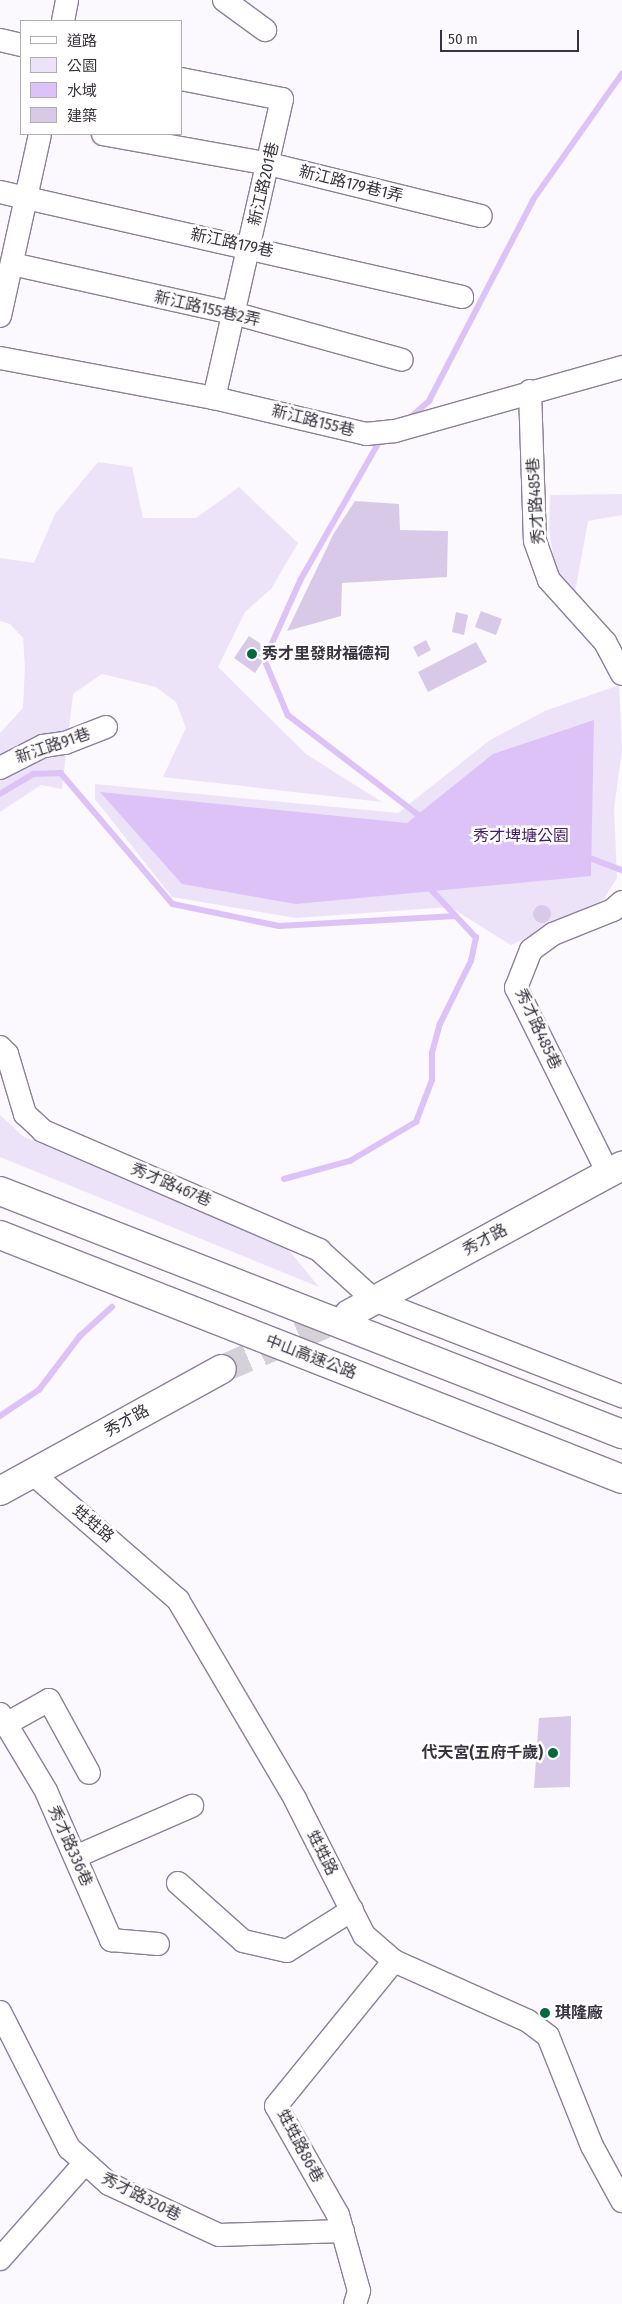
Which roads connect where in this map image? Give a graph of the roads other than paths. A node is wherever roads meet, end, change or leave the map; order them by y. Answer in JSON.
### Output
{"nodes":[{"id":1,"x":68,"y":0,"type":"edge"},
{"id":2,"x":224,"y":0,"type":"edge"},
{"id":3,"x":63,"y":20,"type":"edge"},
{"id":4,"x":265,"y":30,"type":"dead end"},
{"id":5,"x":0,"y":40,"type":"edge"},
{"id":6,"x":20,"y":45,"type":"edge"},
{"id":7,"x":182,"y":79,"type":"edge"},
{"id":8,"x":40,"y":135,"type":"edge"},
{"id":9,"x":109,"y":135,"type":"edge"},
{"id":10,"x":269,"y":164,"type":"junction"},
{"id":11,"x":0,"y":192,"type":"edge"},
{"id":12,"x":26,"y":200,"type":"junction"},
{"id":13,"x":481,"y":216,"type":"dead end"},
{"id":14,"x":249,"y":246,"type":"junction"},
{"id":15,"x":12,"y":264,"type":"junction"},
{"id":16,"x":462,"y":297,"type":"dead end"},
{"id":17,"x":233,"y":314,"type":"junction"},
{"id":18,"x":0,"y":316,"type":"edge"},
{"id":19,"x":0,"y":358,"type":"edge"},
{"id":20,"x":402,"y":360,"type":"dead end"},
{"id":21,"x":622,"y":367,"type":"edge"},
{"id":22,"x":530,"y":391,"type":"junction"},
{"id":23,"x":214,"y":398,"type":"junction"},
{"id":24,"x":622,"y":674,"type":"edge"},
{"id":25,"x":106,"y":727,"type":"dead end"},
{"id":26,"x":0,"y":768,"type":"edge"},
{"id":27,"x":622,"y":902,"type":"edge"},
{"id":28,"x":0,"y":1047,"type":"edge"},
{"id":29,"x":615,"y":1170,"type":"edge"},
{"id":30,"x":0,"y":1191,"type":"edge"},
{"id":31,"x":0,"y":1235,"type":"edge"},
{"id":32,"x":374,"y":1300,"type":"junction"},
{"id":33,"x":349,"y":1314,"type":"tunnel mouth"},
{"id":34,"x":222,"y":1369,"type":"tunnel mouth"},
{"id":35,"x":622,"y":1396,"type":"edge"},
{"id":36,"x":622,"y":1434,"type":"edge"},
{"id":37,"x":32,"y":1472,"type":"junction"},
{"id":38,"x":622,"y":1479,"type":"edge"},
{"id":39,"x":0,"y":1491,"type":"edge"},
{"id":40,"x":3,"y":1719,"type":"edge"},
{"id":41,"x":89,"y":1774,"type":"dead end"},
{"id":42,"x":192,"y":1806,"type":"dead end"},
{"id":43,"x":75,"y":1857,"type":"junction"},
{"id":44,"x":178,"y":1883,"type":"dead end"},
{"id":45,"x":352,"y":1910,"type":"junction"},
{"id":46,"x":158,"y":1944,"type":"dead end"},
{"id":47,"x":394,"y":1962,"type":"junction"},
{"id":48,"x":0,"y":2012,"type":"edge"},
{"id":49,"x":84,"y":2164,"type":"junction"},
{"id":50,"x":622,"y":2200,"type":"edge"},
{"id":51,"x":343,"y":2231,"type":"junction"},
{"id":52,"x":0,"y":2259,"type":"edge"},
{"id":53,"x":355,"y":2304,"type":"edge"}],
"edges":[{"from":1,"to":3,"type":"street"},
{"from":2,"to":4,"type":"street"},
{"from":5,"to":6,"type":"street"},
{"from":7,"to":10,"type":"street","name":"新江路201巷"},
{"from":8,"to":12,"type":"street"},
{"from":9,"to":10,"type":"street","name":"新江路179巷1弄"},
{"from":10,"to":13,"type":"street","name":"新江路179巷1弄"},
{"from":10,"to":14,"type":"street","name":"新江路201巷"},
{"from":11,"to":12,"type":"street","name":"新江路179巷"},
{"from":12,"to":14,"type":"street","name":"新江路179巷"},
{"from":12,"to":15,"type":"street"},
{"from":14,"to":16,"type":"street","name":"新江路179巷"},
{"from":14,"to":17,"type":"street","name":"新江路201巷"},
{"from":15,"to":17,"type":"street","name":"新江路155巷2弄"},
{"from":15,"to":18,"type":"street"},
{"from":17,"to":20,"type":"street","name":"新江路155巷2弄"},
{"from":17,"to":23,"type":"street","name":"新江路201巷"},
{"from":19,"to":23,"type":"street","name":"新江路155巷"},
{"from":21,"to":22,"type":"street","name":"新江路155巷"},
{"from":22,"to":23,"type":"street","name":"新江路155巷"},
{"from":22,"to":24,"type":"street","name":"秀才路485巷"},
{"from":25,"to":26,"type":"street","name":"新江路91巷"},
{"from":27,"to":29,"type":"street","name":"秀才路485巷"},
{"from":28,"to":32,"type":"street","name":"秀才路467巷"},
{"from":29,"to":32,"type":"main road","name":"秀才路"},
{"from":30,"to":36,"type":"main road"},
{"from":31,"to":38,"type":"main road","name":"中山高速公路"},
{"from":32,"to":33,"type":"main road","name":"秀才路"},
{"from":32,"to":35,"type":"street"},
{"from":34,"to":37,"type":"main road","name":"秀才路"},
{"from":37,"to":39,"type":"main road","name":"秀才路"},
{"from":37,"to":45,"type":"street","name":"甡甡路"},
{"from":40,"to":41,"type":"street"},
{"from":40,"to":43,"type":"street","name":"秀才路336巷"},
{"from":42,"to":43,"type":"street"},
{"from":43,"to":46,"type":"street","name":"秀才路336巷"},
{"from":44,"to":45,"type":"street"},
{"from":45,"to":47,"type":"street","name":"甡甡路"},
{"from":47,"to":50,"type":"street","name":"甡甡路"},
{"from":47,"to":51,"type":"street","name":"甡甡路86巷"},
{"from":48,"to":49,"type":"street","name":"秀才路320巷"},
{"from":49,"to":51,"type":"street","name":"秀才路320巷"},
{"from":49,"to":52,"type":"street"},
{"from":51,"to":53,"type":"street","name":"甡甡路86巷"}]}
